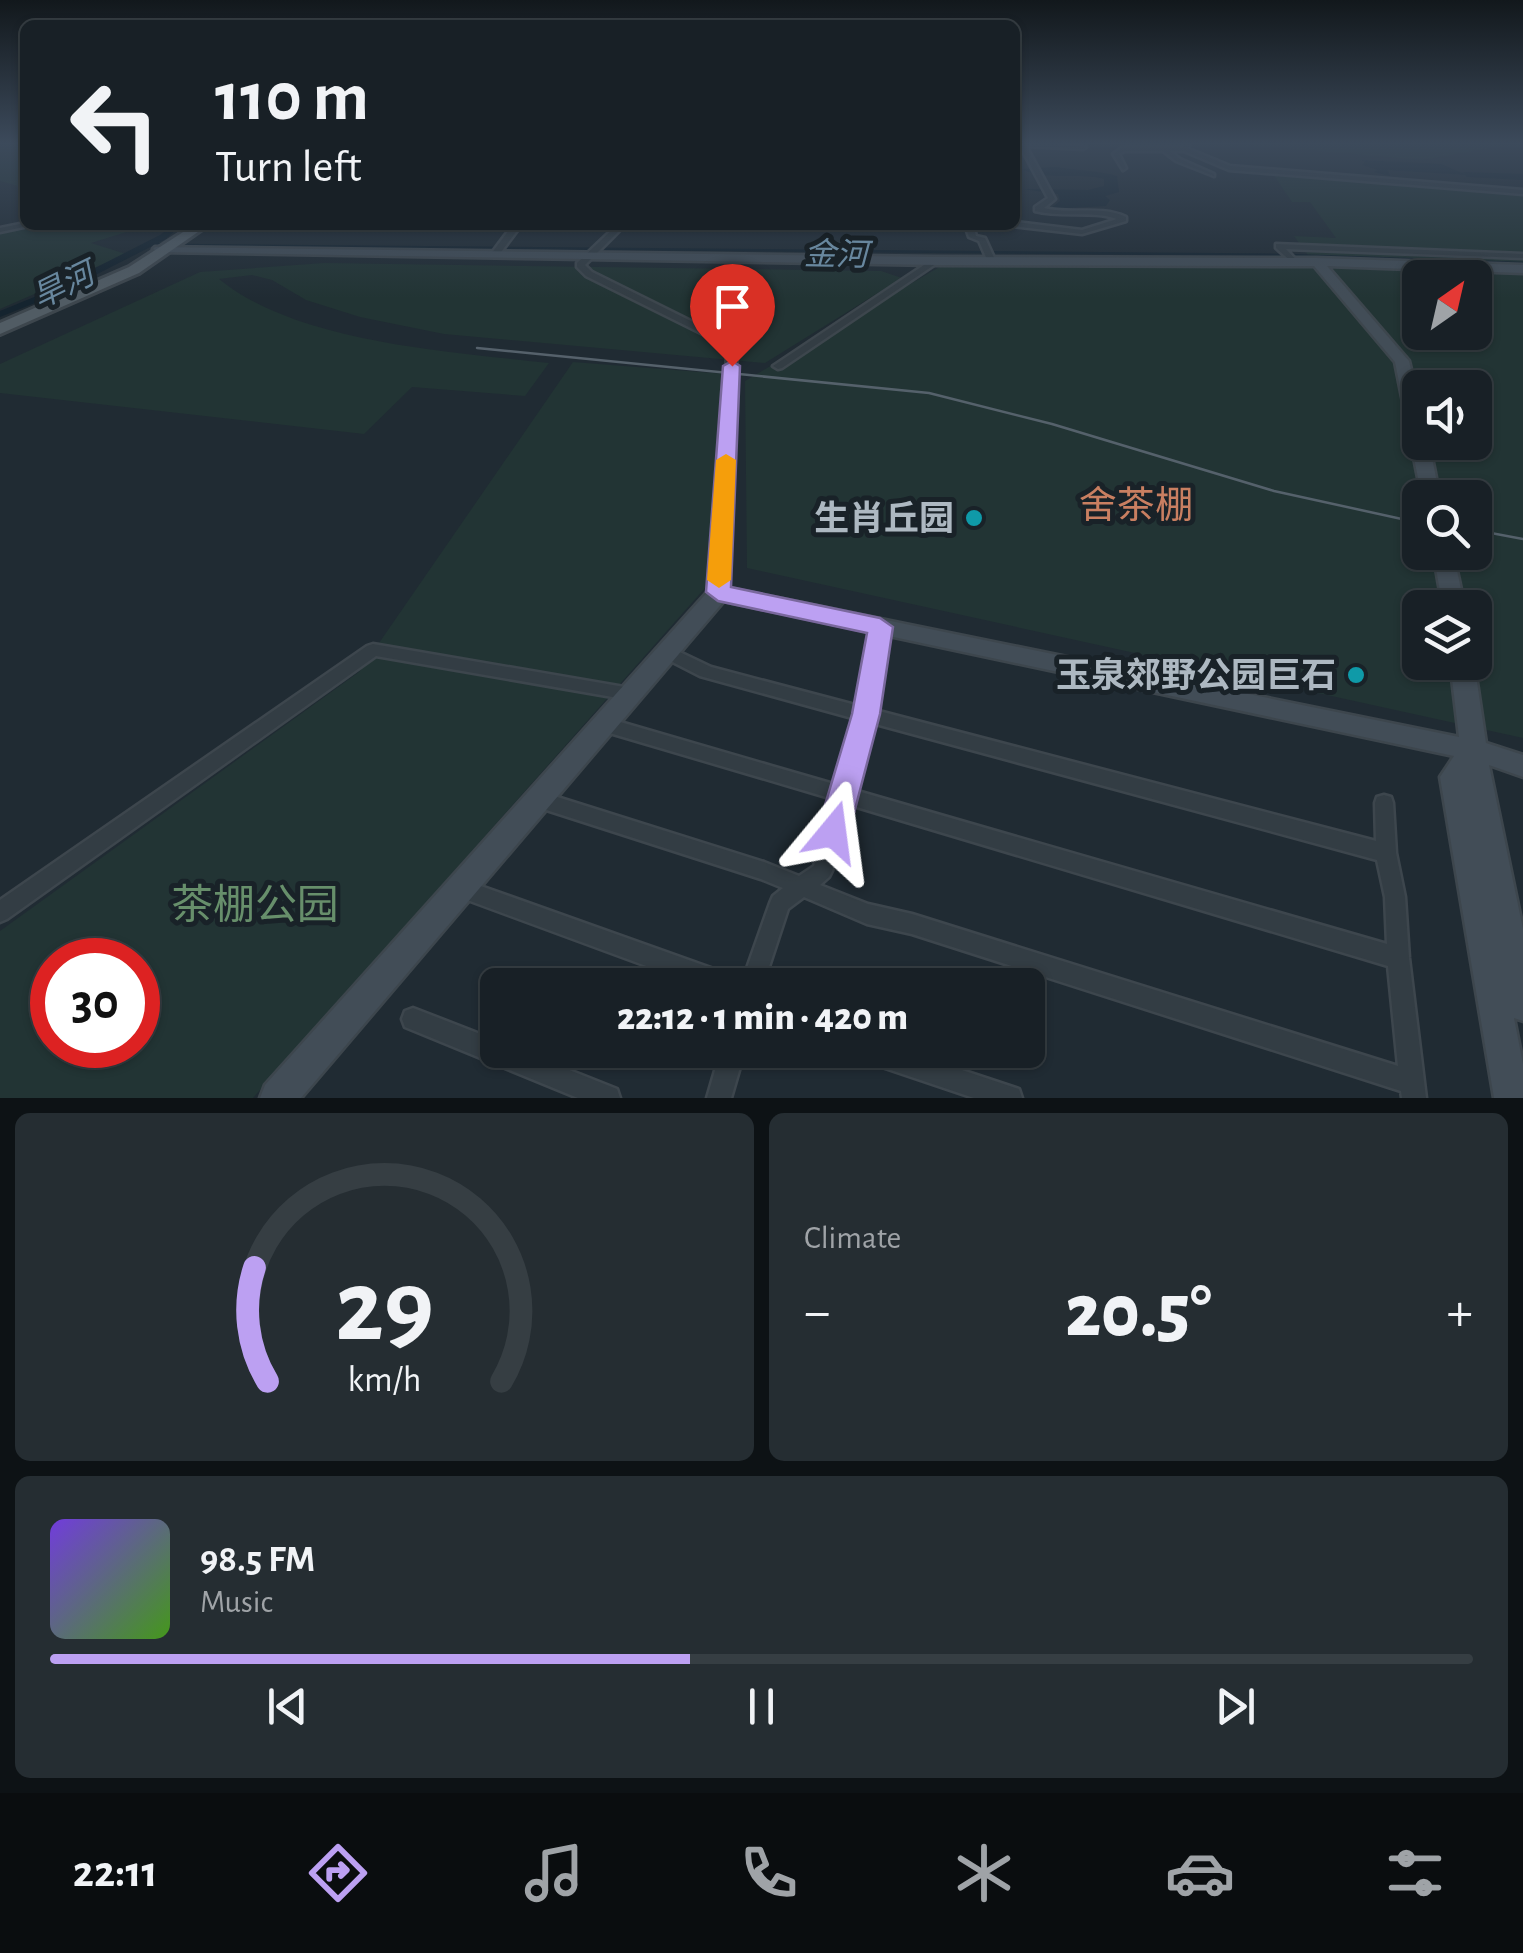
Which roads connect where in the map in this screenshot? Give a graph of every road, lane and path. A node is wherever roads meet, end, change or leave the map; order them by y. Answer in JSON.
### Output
{"nodes":[{"id":1,"x":1050,"y":195,"type":"edge"},
{"id":2,"x":1020,"y":225,"type":"edge"},
{"id":3,"x":186,"y":230,"type":"edge"},
{"id":4,"x":194,"y":230,"type":"edge"},
{"id":5,"x":514,"y":230,"type":"edge"},
{"id":6,"x":616,"y":230,"type":"edge"},
{"id":7,"x":971,"y":230,"type":"edge"},
{"id":8,"x":170,"y":245,"type":"junction"},
{"id":9,"x":499,"y":250,"type":"junction"},
{"id":10,"x":593,"y":251,"type":"junction"},
{"id":11,"x":989,"y":256,"type":"junction"},
{"id":12,"x":1523,"y":256,"type":"edge"},
{"id":13,"x":1289,"y":257,"type":"junction"},
{"id":14,"x":936,"y":261,"type":"junction"},
{"id":15,"x":1316,"y":262,"type":"junction"},
{"id":16,"x":1523,"y":269,"type":"edge"},
{"id":17,"x":0,"y":326,"type":"edge"},
{"id":18,"x":778,"y":366,"type":"dead end"},
{"id":19,"x":1404,"y":370,"type":"edge"},
{"id":20,"x":718,"y":592,"type":"junction"},
{"id":21,"x":880,"y":627,"type":"junction"},
{"id":22,"x":667,"y":652,"type":"junction"},
{"id":23,"x":1464,"y":680,"type":"edge"},
{"id":24,"x":630,"y":694,"type":"junction"},
{"id":25,"x":866,"y":714,"type":"junction"},
{"id":26,"x":604,"y":724,"type":"junction"},
{"id":27,"x":1474,"y":750,"type":"junction"},
{"id":28,"x":1523,"y":751,"type":"edge"},
{"id":29,"x":1523,"y":766,"type":"edge"},
{"id":30,"x":844,"y":794,"type":"junction"},
{"id":31,"x":538,"y":799,"type":"junction"},
{"id":32,"x":1384,"y":803,"type":"dead end"},
{"id":33,"x":1386,"y":853,"type":"junction"},
{"id":34,"x":460,"y":888,"type":"junction"},
{"id":35,"x":800,"y":888,"type":"junction"},
{"id":36,"x":0,"y":912,"type":"edge"},
{"id":37,"x":1398,"y":958,"type":"junction"},
{"id":38,"x":681,"y":968,"type":"edge"},
{"id":39,"x":758,"y":968,"type":"edge"},
{"id":40,"x":1523,"y":1005,"type":"edge"},
{"id":41,"x":414,"y":1020,"type":"dead end"},
{"id":42,"x":728,"y":1068,"type":"edge"},
{"id":43,"x":921,"y":1068,"type":"edge"},
{"id":44,"x":1413,"y":1090,"type":"edge"},
{"id":45,"x":278,"y":1098,"type":"edge"},
{"id":46,"x":608,"y":1098,"type":"edge"},
{"id":47,"x":719,"y":1098,"type":"edge"},
{"id":48,"x":1010,"y":1098,"type":"edge"},
{"id":49,"x":1512,"y":1098,"type":"edge"}],
"edges":[{"from":1,"to":2,"type":"street"},
{"from":3,"to":8,"type":"main road"},
{"from":4,"to":8,"type":"main road"},
{"from":5,"to":9,"type":"street"},
{"from":6,"to":10,"type":"street"},
{"from":7,"to":11,"type":"street"},
{"from":8,"to":9,"type":"street"},
{"from":8,"to":17,"type":"main road"},
{"from":9,"to":10,"type":"street"},
{"from":10,"to":14,"type":"street"},
{"from":10,"to":20,"type":"street"},
{"from":11,"to":13,"type":"street"},
{"from":11,"to":14,"type":"street"},
{"from":12,"to":13,"type":"street"},
{"from":13,"to":15,"type":"street"},
{"from":14,"to":18,"type":"street"},
{"from":15,"to":16,"type":"street"},
{"from":15,"to":19,"type":"street"},
{"from":20,"to":21,"type":"street"},
{"from":20,"to":22,"type":"street"},
{"from":21,"to":25,"type":"street"},
{"from":21,"to":27,"type":"street"},
{"from":22,"to":24,"type":"street"},
{"from":22,"to":25,"type":"street"},
{"from":23,"to":27,"type":"street"},
{"from":24,"to":26,"type":"street"},
{"from":24,"to":36,"type":"street"},
{"from":25,"to":30,"type":"street"},
{"from":25,"to":33,"type":"street"},
{"from":26,"to":30,"type":"street"},
{"from":26,"to":31,"type":"street"},
{"from":27,"to":28,"type":"street"},
{"from":27,"to":29,"type":"street"},
{"from":27,"to":40,"type":"street"},
{"from":27,"to":49,"type":"street"},
{"from":30,"to":35,"type":"street"},
{"from":30,"to":37,"type":"street"},
{"from":31,"to":34,"type":"street"},
{"from":31,"to":35,"type":"street"},
{"from":32,"to":33,"type":"street"},
{"from":33,"to":37,"type":"street"},
{"from":34,"to":38,"type":"street"},
{"from":34,"to":45,"type":"street"},
{"from":35,"to":39,"type":"street"},
{"from":35,"to":44,"type":"street"},
{"from":37,"to":44,"type":"street"},
{"from":41,"to":46,"type":"street"},
{"from":42,"to":47,"type":"street"},
{"from":43,"to":48,"type":"street"}]}
